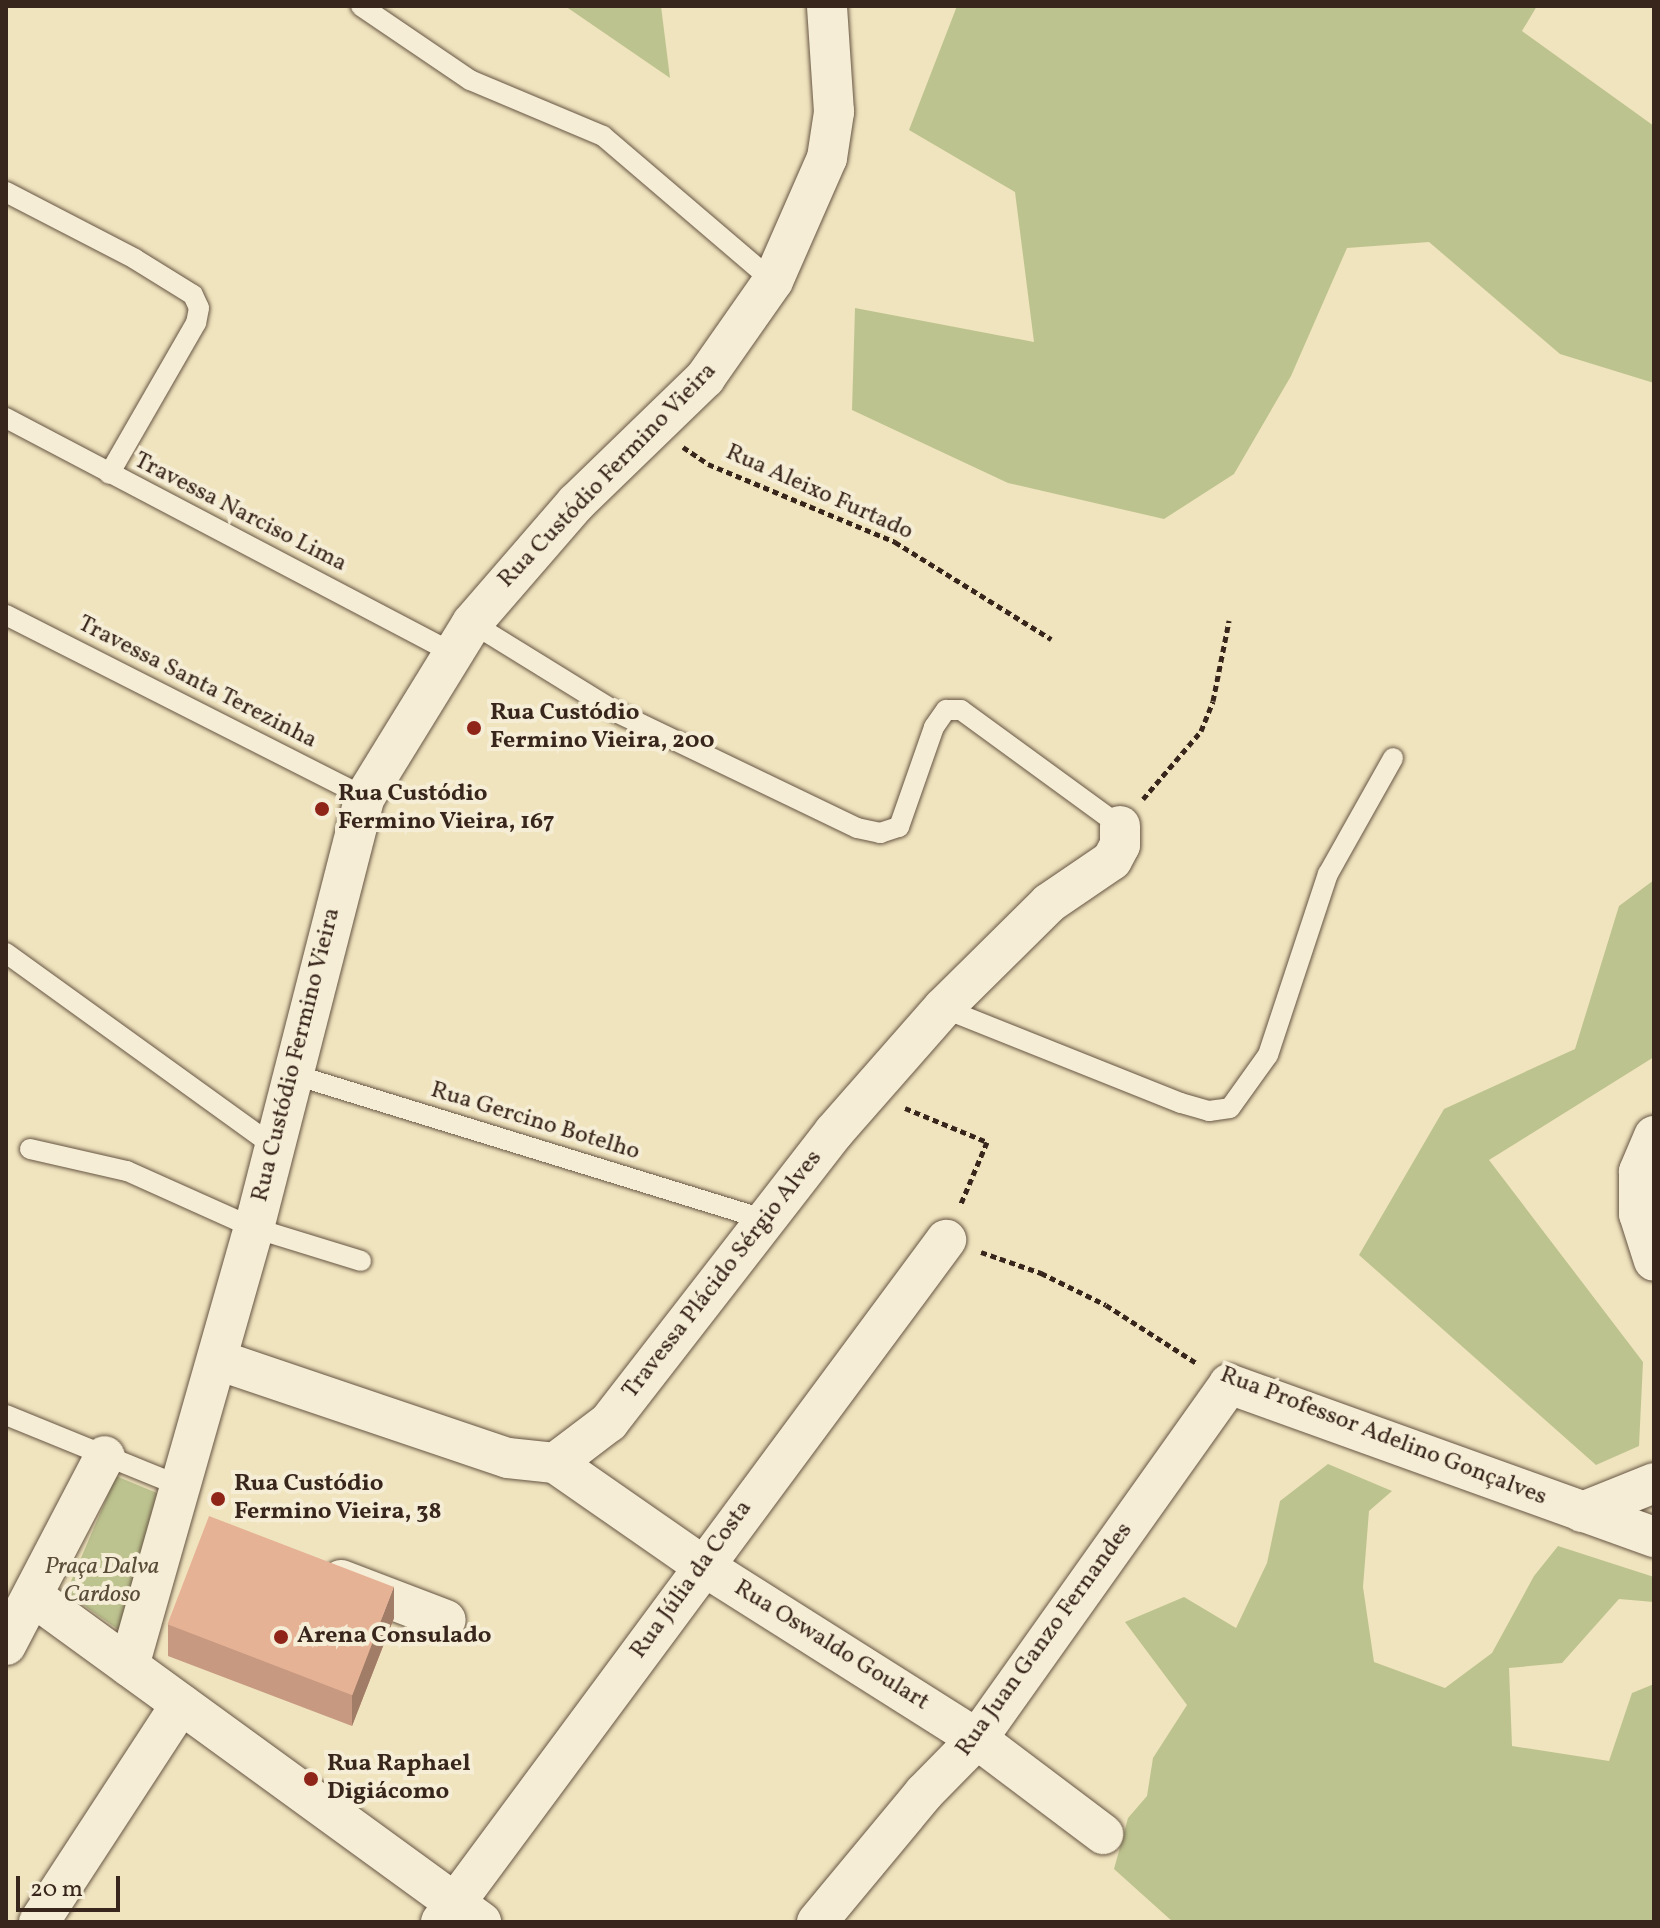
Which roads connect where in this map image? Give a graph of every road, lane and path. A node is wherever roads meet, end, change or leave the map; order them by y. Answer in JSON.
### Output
{"nodes":[{"id":1,"x":361,"y":6,"type":"edge"},
{"id":2,"x":827,"y":6,"type":"edge"},
{"id":3,"x":6,"y":192,"type":"edge"},
{"id":4,"x":773,"y":281,"type":"junction"},
{"id":5,"x":6,"y":418,"type":"edge"},
{"id":6,"x":656,"y":427,"type":"junction"},
{"id":7,"x":109,"y":474,"type":"junction"},
{"id":8,"x":6,"y":615,"type":"edge"},
{"id":9,"x":1229,"y":621,"type":"dead end"},
{"id":10,"x":462,"y":637,"type":"junction"},
{"id":11,"x":1051,"y":639,"type":"dead end"},
{"id":12,"x":1393,"y":758,"type":"dead end"},
{"id":13,"x":365,"y":797,"type":"junction"},
{"id":14,"x":1120,"y":826,"type":"junction"},
{"id":15,"x":6,"y":953,"type":"edge"},
{"id":16,"x":943,"y":1008,"type":"junction"},
{"id":17,"x":292,"y":1074,"type":"junction"},
{"id":18,"x":868,"y":1093,"type":"junction"},
{"id":19,"x":1654,"y":1136,"type":"edge"},
{"id":20,"x":274,"y":1146,"type":"junction"},
{"id":21,"x":30,"y":1149,"type":"dead end"},
{"id":22,"x":763,"y":1219,"type":"junction"},
{"id":23,"x":254,"y":1228,"type":"junction"},
{"id":24,"x":946,"y":1240,"type":"junction"},
{"id":25,"x":361,"y":1261,"type":"dead end"},
{"id":26,"x":1654,"y":1261,"type":"edge"},
{"id":27,"x":218,"y":1360,"type":"junction"},
{"id":28,"x":1229,"y":1384,"type":"junction"},
{"id":29,"x":6,"y":1415,"type":"edge"},
{"id":30,"x":105,"y":1456,"type":"junction"},
{"id":31,"x":555,"y":1463,"type":"junction"},
{"id":32,"x":1654,"y":1483,"type":"edge"},
{"id":33,"x":186,"y":1511,"type":"junction"},
{"id":34,"x":1582,"y":1512,"type":"junction"},
{"id":35,"x":1654,"y":1537,"type":"edge"},
{"id":36,"x":702,"y":1565,"type":"junction"},
{"id":37,"x":303,"y":1566,"type":"edge"},
{"id":38,"x":34,"y":1597,"type":"junction"},
{"id":39,"x":446,"y":1620,"type":"dead end"},
{"id":40,"x":6,"y":1645,"type":"edge"},
{"id":41,"x":129,"y":1666,"type":"junction"},
{"id":42,"x":181,"y":1704,"type":"junction"},
{"id":43,"x":977,"y":1739,"type":"junction"},
{"id":44,"x":1103,"y":1834,"type":"dead end"},
{"id":45,"x":459,"y":1916,"type":"edge"},
{"id":46,"x":39,"y":1922,"type":"edge"},
{"id":47,"x":817,"y":1922,"type":"edge"}],
"edges":[{"from":1,"to":4,"type":"lane"},
{"from":2,"to":4,"type":"street","name":"Rua Custódio Fermino Vieira"},
{"from":3,"to":7,"type":"lane"},
{"from":4,"to":6,"type":"street","name":"Rua Custódio Fermino Vieira"},
{"from":5,"to":7,"type":"lane","name":"Travessa Narciso Lima"},
{"from":6,"to":10,"type":"street","name":"Rua Custódio Fermino Vieira"},
{"from":6,"to":11,"type":"path","name":"Rua Aleixo Furtado"},
{"from":7,"to":10,"type":"lane","name":"Travessa Narciso Lima"},
{"from":8,"to":13,"type":"lane","name":"Travessa Santa Terezinha"},
{"from":9,"to":14,"type":"path"},
{"from":10,"to":13,"type":"street","name":"Rua Custódio Fermino Vieira"},
{"from":10,"to":14,"type":"lane","name":"Travessa Narciso Lima"},
{"from":12,"to":16,"type":"lane"},
{"from":13,"to":17,"type":"street","name":"Rua Custódio Fermino Vieira"},
{"from":14,"to":16,"type":"street","name":"Travessa Plácido Sérgio Alves"},
{"from":15,"to":20,"type":"lane"},
{"from":16,"to":18,"type":"street","name":"Travessa Plácido Sérgio Alves"},
{"from":17,"to":20,"type":"street","name":"Rua Custódio Fermino Vieira"},
{"from":17,"to":22,"type":"lane","name":"Rua Gercino Botelho"},
{"from":18,"to":22,"type":"street","name":"Travessa Plácido Sérgio Alves"},
{"from":18,"to":24,"type":"path"},
{"from":19,"to":26,"type":"street"},
{"from":20,"to":23,"type":"street","name":"Rua Custódio Fermino Vieira"},
{"from":21,"to":23,"type":"lane"},
{"from":22,"to":31,"type":"street","name":"Travessa Plácido Sérgio Alves"},
{"from":23,"to":25,"type":"lane"},
{"from":23,"to":27,"type":"street","name":"Rua Custódio Fermino Vieira"},
{"from":24,"to":28,"type":"path","name":"Rua Professor Adelino Gonçalves"},
{"from":24,"to":36,"type":"street","name":"Rua Júlia da Costa"},
{"from":27,"to":31,"type":"street"},
{"from":27,"to":33,"type":"street","name":"Rua Custódio Fermino Vieira"},
{"from":28,"to":34,"type":"street","name":"Rua Professor Adelino Gonçalves"},
{"from":28,"to":43,"type":"street","name":"Rua Juan Ganzo Fernandes"},
{"from":29,"to":30,"type":"lane"},
{"from":30,"to":33,"type":"lane"},
{"from":30,"to":38,"type":"street"},
{"from":31,"to":36,"type":"street","name":"Rua Oswaldo Goulart"},
{"from":32,"to":34,"type":"street"},
{"from":33,"to":41,"type":"street","name":"Rua Custódio Fermino Vieira"},
{"from":34,"to":35,"type":"street","name":"Rua Professor Adelino Gonçalves"},
{"from":36,"to":43,"type":"street","name":"Rua Oswaldo Goulart"},
{"from":36,"to":45,"type":"street","name":"Rua Júlia da Costa"},
{"from":37,"to":39,"type":"street"},
{"from":38,"to":40,"type":"street"},
{"from":38,"to":41,"type":"street"},
{"from":41,"to":42,"type":"street"},
{"from":42,"to":45,"type":"street"},
{"from":42,"to":46,"type":"street"},
{"from":43,"to":44,"type":"street","name":"Rua Oswaldo Goulart"},
{"from":43,"to":47,"type":"street","name":"Rua Juan Ganzo Fernandes"}]}
